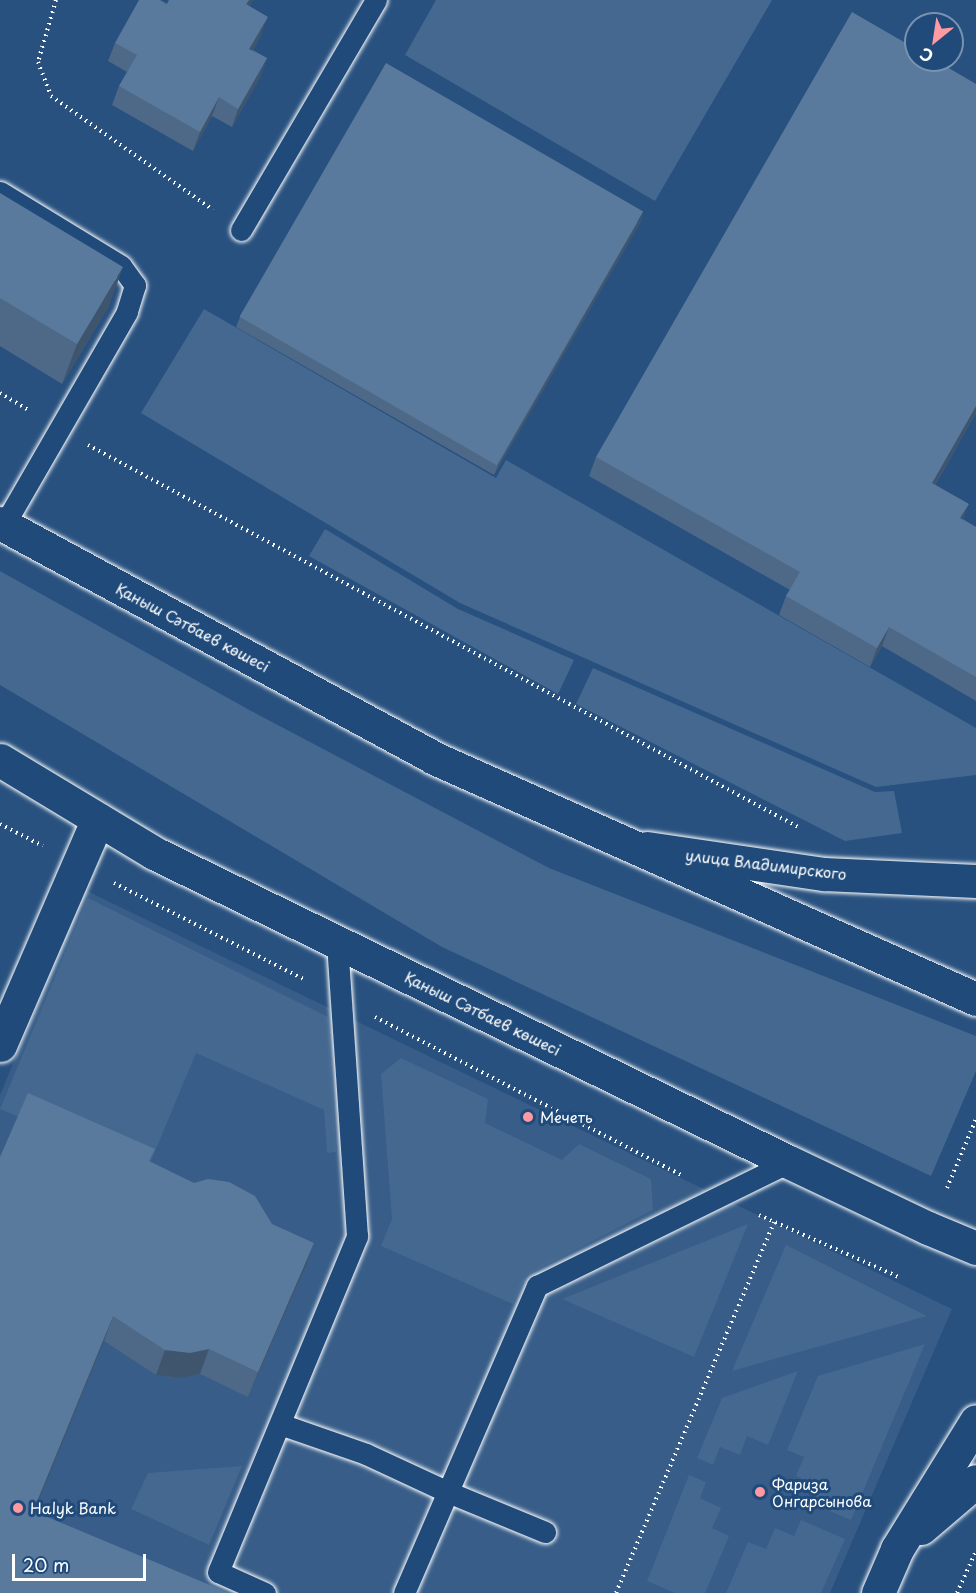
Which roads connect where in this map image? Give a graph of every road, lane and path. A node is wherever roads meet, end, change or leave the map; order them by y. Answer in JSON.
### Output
{"nodes":[{"id":1,"x":56,"y":0,"type":"edge"},
{"id":2,"x":376,"y":0,"type":"edge"},
{"id":3,"x":0,"y":192,"type":"edge"},
{"id":4,"x":242,"y":230,"type":"joint"},
{"id":5,"x":0,"y":393,"type":"edge"},
{"id":6,"x":59,"y":429,"type":"junction"},
{"id":7,"x":2,"y":524,"type":"edge"},
{"id":8,"x":0,"y":760,"type":"edge"},
{"id":9,"x":98,"y":819,"type":"junction"},
{"id":10,"x":0,"y":824,"type":"edge"},
{"id":11,"x":804,"y":830,"type":"dead end"},
{"id":12,"x":628,"y":845,"type":"junction"},
{"id":13,"x":78,"y":864,"type":"junction"},
{"id":14,"x":976,"y":881,"type":"edge"},
{"id":15,"x":337,"y":942,"type":"junction"},
{"id":16,"x":341,"y":999,"type":"junction"},
{"id":17,"x":976,"y":999,"type":"edge"},
{"id":18,"x":0,"y":1045,"type":"edge"},
{"id":19,"x":976,"y":1119,"type":"edge"},
{"id":20,"x":789,"y":1162,"type":"junction"},
{"id":21,"x":947,"y":1188,"type":"dead end"},
{"id":22,"x":721,"y":1195,"type":"junction"},
{"id":23,"x":774,"y":1222,"type":"junction"},
{"id":24,"x":976,"y":1248,"type":"edge"},
{"id":25,"x":901,"y":1278,"type":"dead end"},
{"id":26,"x":976,"y":1421,"type":"edge"},
{"id":27,"x":280,"y":1424,"type":"junction"},
{"id":28,"x":976,"y":1481,"type":"edge"},
{"id":29,"x":448,"y":1492,"type":"junction"},
{"id":30,"x":545,"y":1532,"type":"dead end"},
{"id":31,"x":897,"y":1549,"type":"junction"},
{"id":32,"x":976,"y":1551,"type":"edge"},
{"id":33,"x":265,"y":1593,"type":"edge"},
{"id":34,"x":404,"y":1593,"type":"edge"},
{"id":35,"x":616,"y":1593,"type":"edge"},
{"id":36,"x":878,"y":1593,"type":"edge"},
{"id":37,"x":957,"y":1593,"type":"edge"}],
"edges":[{"from":1,"to":4,"type":"path"},
{"from":2,"to":4,"type":"lane"},
{"from":3,"to":6,"type":"lane"},
{"from":5,"to":6,"type":"path"},
{"from":6,"to":7,"type":"lane"},
{"from":6,"to":11,"type":"path"},
{"from":7,"to":12,"type":"main road","name":"Қаныш Сәтбаев көшесі"},
{"from":8,"to":9,"type":"main road","name":"Қаныш Сәтбаев көшесі"},
{"from":9,"to":13,"type":"main road"},
{"from":9,"to":15,"type":"main road","name":"Қаныш Сәтбаев көшесі"},
{"from":10,"to":13,"type":"path"},
{"from":12,"to":14,"type":"main road","name":"улица Владимирского"},
{"from":12,"to":17,"type":"main road","name":"Қаныш Сәтбаев көшесі"},
{"from":13,"to":16,"type":"path"},
{"from":13,"to":18,"type":"main road"},
{"from":15,"to":16,"type":"lane"},
{"from":15,"to":20,"type":"main road","name":"Қаныш Сәтбаев көшесі"},
{"from":16,"to":22,"type":"path"},
{"from":16,"to":27,"type":"lane"},
{"from":19,"to":21,"type":"path"},
{"from":20,"to":22,"type":"lane"},
{"from":20,"to":24,"type":"main road","name":"Қаныш Сәтбаев көшесі"},
{"from":22,"to":23,"type":"path"},
{"from":22,"to":29,"type":"lane"},
{"from":23,"to":25,"type":"path"},
{"from":23,"to":35,"type":"path"},
{"from":26,"to":31,"type":"main road"},
{"from":27,"to":29,"type":"lane"},
{"from":27,"to":33,"type":"lane"},
{"from":28,"to":31,"type":"main road"},
{"from":29,"to":30,"type":"lane"},
{"from":29,"to":34,"type":"lane"},
{"from":31,"to":36,"type":"main road"},
{"from":32,"to":37,"type":"path"}]}
